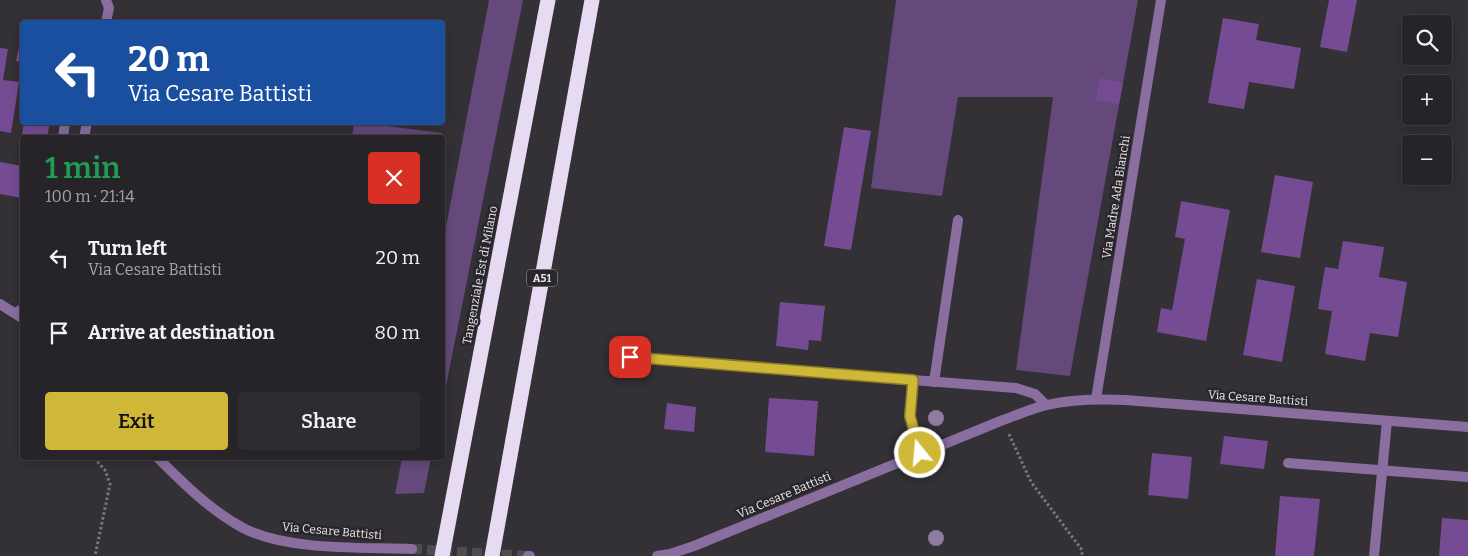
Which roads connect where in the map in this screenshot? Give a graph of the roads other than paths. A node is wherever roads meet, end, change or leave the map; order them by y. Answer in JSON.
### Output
{"nodes":[{"id":1,"x":106,"y":0,"type":"edge"},
{"id":2,"x":548,"y":0,"type":"edge"},
{"id":3,"x":592,"y":0,"type":"edge"},
{"id":4,"x":1161,"y":0,"type":"edge"},
{"id":5,"x":106,"y":20,"type":"edge"},
{"id":6,"x":958,"y":220,"type":"dead end"},
{"id":7,"x":0,"y":304,"type":"edge"},
{"id":8,"x":20,"y":313,"type":"edge"},
{"id":9,"x":630,"y":357,"type":"dead end"},
{"id":10,"x":913,"y":380,"type":"junction"},
{"id":11,"x":934,"y":382,"type":"junction"},
{"id":12,"x":1096,"y":399,"type":"junction"},
{"id":13,"x":1046,"y":405,"type":"junction"},
{"id":14,"x":1387,"y":421,"type":"junction"},
{"id":15,"x":1468,"y":427,"type":"edge"},
{"id":16,"x":920,"y":453,"type":"junction"},
{"id":17,"x":160,"y":460,"type":"edge"},
{"id":18,"x":1288,"y":463,"type":"dead end"},
{"id":19,"x":1382,"y":471,"type":"junction"},
{"id":20,"x":1468,"y":477,"type":"edge"},
{"id":21,"x":412,"y":550,"type":"tunnel mouth"},
{"id":22,"x":441,"y":556,"type":"edge"},
{"id":23,"x":492,"y":556,"type":"edge"},
{"id":24,"x":657,"y":556,"type":"edge"},
{"id":25,"x":1374,"y":556,"type":"edge"}],
"edges":[{"from":1,"to":5,"type":"street"},
{"from":2,"to":22,"type":"highway","name":"Tangenziale Est di Milano"},
{"from":3,"to":23,"type":"highway","number":"A51"},
{"from":4,"to":12,"type":"street","name":"Via Madre Ada Bianchi"},
{"from":6,"to":11,"type":"street"},
{"from":7,"to":8,"type":"street"},
{"from":9,"to":10,"type":"street"},
{"from":10,"to":11,"type":"street"},
{"from":10,"to":16,"type":"street"},
{"from":11,"to":13,"type":"street"},
{"from":12,"to":13,"type":"street","name":"Via Cesare Battisti"},
{"from":12,"to":14,"type":"street","name":"Via Cesare Battisti"},
{"from":13,"to":16,"type":"street","name":"Via Cesare Battisti"},
{"from":14,"to":15,"type":"street","name":"Via Cesare Battisti"},
{"from":14,"to":19,"type":"street"},
{"from":16,"to":24,"type":"street","name":"Via Cesare Battisti"},
{"from":17,"to":21,"type":"street","name":"Via Cesare Battisti"},
{"from":18,"to":19,"type":"street"},
{"from":19,"to":20,"type":"street"},
{"from":19,"to":25,"type":"street"}]}
